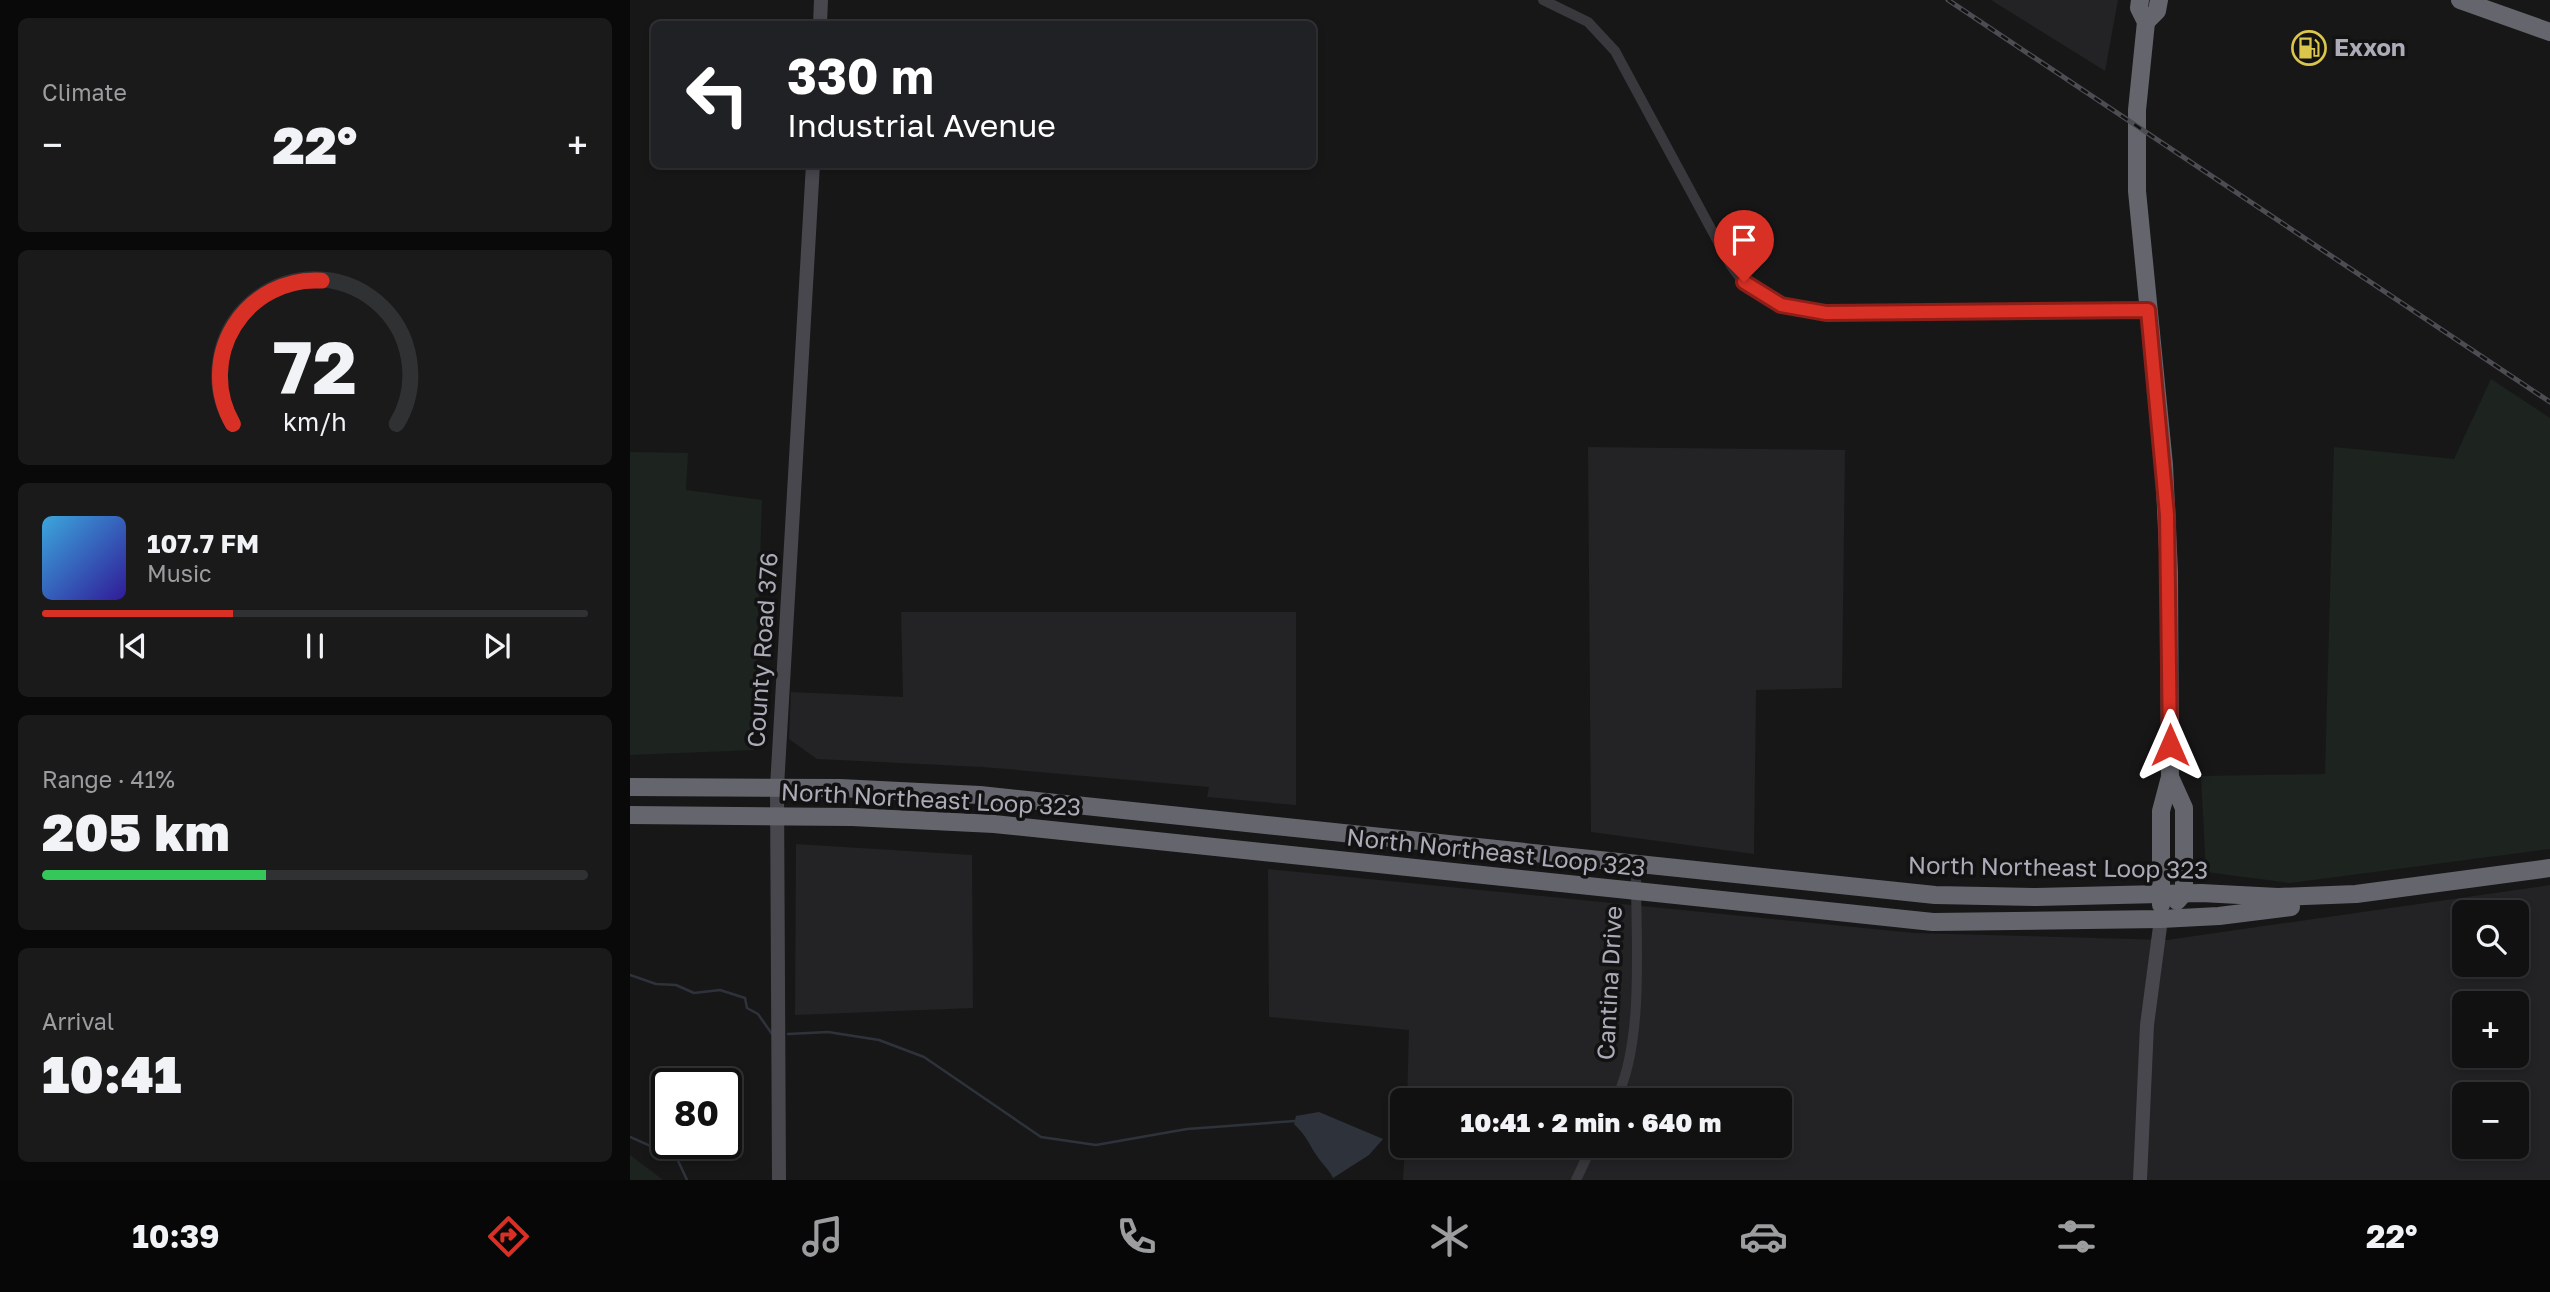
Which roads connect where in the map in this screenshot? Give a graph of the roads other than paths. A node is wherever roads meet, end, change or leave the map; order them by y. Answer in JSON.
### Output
{"nodes":[{"id":1,"x":821,"y":0,"type":"edge"},
{"id":2,"x":1543,"y":0,"type":"edge"},
{"id":3,"x":2140,"y":0,"type":"edge"},
{"id":4,"x":2159,"y":0,"type":"edge"},
{"id":5,"x":2465,"y":1,"type":"edge"},
{"id":6,"x":820,"y":21,"type":"edge"},
{"id":7,"x":2146,"y":22,"type":"junction"},
{"id":8,"x":2550,"y":32,"type":"edge"},
{"id":9,"x":813,"y":168,"type":"edge"},
{"id":10,"x":2148,"y":310,"type":"junction"},
{"id":11,"x":2170,"y":777,"type":"junction"},
{"id":12,"x":630,"y":787,"type":"edge"},
{"id":13,"x":778,"y":787,"type":"junction"},
{"id":14,"x":1131,"y":811,"type":"junction"},
{"id":15,"x":630,"y":815,"type":"edge"},
{"id":16,"x":777,"y":815,"type":"junction"},
{"id":17,"x":1127,"y":838,"type":"junction"},
{"id":18,"x":1542,"y":855,"type":"junction"},
{"id":19,"x":1636,"y":865,"type":"junction"},
{"id":20,"x":2550,"y":868,"type":"edge"},
{"id":21,"x":1539,"y":882,"type":"junction"},
{"id":22,"x":1635,"y":892,"type":"junction"},
{"id":23,"x":2161,"y":893,"type":"junction"},
{"id":24,"x":2184,"y":893,"type":"junction"},
{"id":25,"x":2356,"y":894,"type":"junction"},
{"id":26,"x":1936,"y":895,"type":"junction"},
{"id":27,"x":2161,"y":919,"type":"junction"},
{"id":28,"x":1933,"y":922,"type":"junction"},
{"id":29,"x":1620,"y":1088,"type":"edge"},
{"id":30,"x":1586,"y":1158,"type":"edge"},
{"id":31,"x":779,"y":1180,"type":"edge"},
{"id":32,"x":1576,"y":1180,"type":"edge"},
{"id":33,"x":2140,"y":1180,"type":"edge"}],
"edges":[{"from":1,"to":6,"type":"street"},
{"from":2,"to":10,"type":"street"},
{"from":3,"to":7,"type":"highway"},
{"from":4,"to":7,"type":"highway"},
{"from":5,"to":8,"type":"highway"},
{"from":7,"to":10,"type":"highway"},
{"from":9,"to":13,"type":"street","name":"County Road 376"},
{"from":10,"to":11,"type":"highway"},
{"from":11,"to":23,"type":"highway"},
{"from":11,"to":24,"type":"highway"},
{"from":12,"to":13,"type":"highway","name":"North Northeast Loop 323"},
{"from":13,"to":14,"type":"highway","name":"North Northeast Loop 323"},
{"from":13,"to":16,"type":"street","name":"County Road 376"},
{"from":14,"to":17,"type":"highway"},
{"from":14,"to":18,"type":"highway","name":"North Northeast Loop 323"},
{"from":15,"to":16,"type":"highway","name":"North Northeast Loop 323"},
{"from":16,"to":17,"type":"highway","name":"North Northeast Loop 323"},
{"from":16,"to":31,"type":"street","name":"County Road 376"},
{"from":17,"to":21,"type":"highway","name":"North Northeast Loop 323"},
{"from":18,"to":19,"type":"highway","name":"North Northeast Loop 323"},
{"from":18,"to":21,"type":"highway"},
{"from":19,"to":22,"type":"street","name":"Cantina Drive"},
{"from":19,"to":26,"type":"highway","name":"North Northeast Loop 323"},
{"from":20,"to":25,"type":"highway","name":"North Northeast Loop 323"},
{"from":21,"to":22,"type":"highway","name":"North Northeast Loop 323"},
{"from":22,"to":28,"type":"highway","name":"North Northeast Loop 323"},
{"from":22,"to":29,"type":"street","name":"Cantina Drive"},
{"from":23,"to":24,"type":"highway","name":"North Northeast Loop 323"},
{"from":23,"to":26,"type":"highway","name":"North Northeast Loop 323"},
{"from":23,"to":27,"type":"highway"},
{"from":24,"to":25,"type":"highway","name":"North Northeast Loop 323"},
{"from":24,"to":27,"type":"highway"},
{"from":25,"to":27,"type":"highway","name":"North Northeast Loop 323"},
{"from":26,"to":28,"type":"highway"},
{"from":27,"to":28,"type":"highway","name":"North Northeast Loop 323"},
{"from":27,"to":33,"type":"street"},
{"from":30,"to":32,"type":"street"}]}
